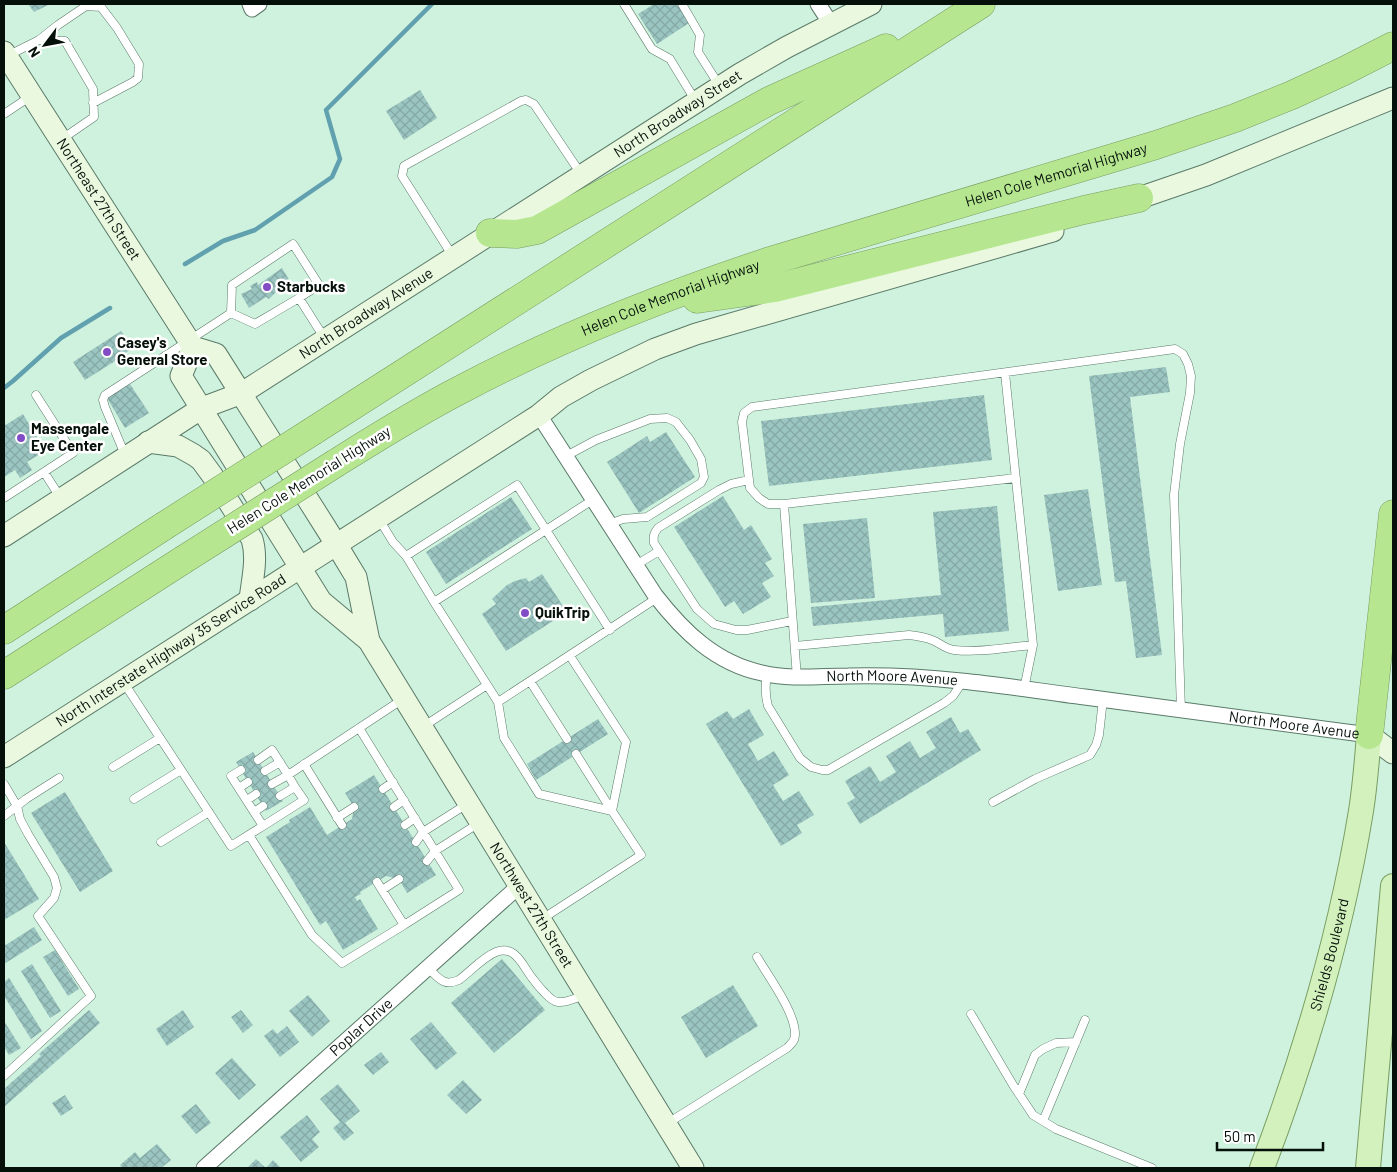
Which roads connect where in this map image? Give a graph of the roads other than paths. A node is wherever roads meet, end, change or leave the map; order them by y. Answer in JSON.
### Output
{"nodes":[{"id":1,"x":624,"y":4,"type":"edge"},
{"id":2,"x":682,"y":4,"type":"edge"},
{"id":3,"x":818,"y":4,"type":"edge"},
{"id":4,"x":871,"y":4,"type":"edge"},
{"id":5,"x":980,"y":5,"type":"edge"},
{"id":6,"x":831,"y":24,"type":"junction"},
{"id":7,"x":39,"y":40,"type":"junction"},
{"id":8,"x":1393,"y":46,"type":"edge"},
{"id":9,"x":5,"y":54,"type":"edge"},
{"id":10,"x":720,"y":87,"type":"junction"},
{"id":11,"x":32,"y":96,"type":"junction"},
{"id":12,"x":1393,"y":98,"type":"edge"},
{"id":13,"x":696,"y":102,"type":"junction"},
{"id":14,"x":94,"y":103,"type":"junction"},
{"id":15,"x":4,"y":114,"type":"edge"},
{"id":16,"x":60,"y":140,"type":"junction"},
{"id":17,"x":581,"y":175,"type":"junction"},
{"id":18,"x":1139,"y":198,"type":"junction"},
{"id":19,"x":490,"y":233,"type":"junction"},
{"id":20,"x":453,"y":257,"type":"junction"},
{"id":21,"x":299,"y":298,"type":"junction"},
{"id":22,"x":641,"y":307,"type":"junction"},
{"id":23,"x":232,"y":313,"type":"junction"},
{"id":24,"x":325,"y":340,"type":"junction"},
{"id":25,"x":191,"y":344,"type":"junction"},
{"id":26,"x":1006,"y":373,"type":"junction"},
{"id":27,"x":242,"y":393,"type":"junction"},
{"id":28,"x":36,"y":394,"type":"dead end"},
{"id":29,"x":202,"y":408,"type":"junction"},
{"id":30,"x":539,"y":415,"type":"junction"},
{"id":31,"x":148,"y":442,"type":"junction"},
{"id":32,"x":126,"y":456,"type":"junction"},
{"id":33,"x":566,"y":456,"type":"junction"},
{"id":34,"x":44,"y":472,"type":"junction"},
{"id":35,"x":1016,"y":478,"type":"junction"},
{"id":36,"x":749,"y":480,"type":"junction"},
{"id":37,"x":4,"y":498,"type":"edge"},
{"id":38,"x":61,"y":499,"type":"junction"},
{"id":39,"x":594,"y":499,"type":"junction"},
{"id":40,"x":784,"y":504,"type":"junction"},
{"id":41,"x":1393,"y":514,"type":"edge"},
{"id":42,"x":378,"y":518,"type":"junction"},
{"id":43,"x":609,"y":524,"type":"junction"},
{"id":44,"x":546,"y":530,"type":"junction"},
{"id":45,"x":4,"y":536,"type":"edge"},
{"id":46,"x":336,"y":544,"type":"junction"},
{"id":47,"x":659,"y":551,"type":"junction"},
{"id":48,"x":406,"y":556,"type":"junction"},
{"id":49,"x":636,"y":566,"type":"junction"},
{"id":50,"x":300,"y":568,"type":"junction"},
{"id":51,"x":657,"y":598,"type":"junction"},
{"id":52,"x":250,"y":600,"type":"junction"},
{"id":53,"x":434,"y":602,"type":"junction"},
{"id":54,"x":792,"y":620,"type":"junction"},
{"id":55,"x":4,"y":630,"type":"edge"},
{"id":56,"x":610,"y":630,"type":"junction"},
{"id":57,"x":369,"y":641,"type":"junction"},
{"id":58,"x":1033,"y":645,"type":"junction"},
{"id":59,"x":795,"y":646,"type":"junction"},
{"id":60,"x":570,"y":656,"type":"junction"},
{"id":61,"x":767,"y":674,"type":"junction"},
{"id":62,"x":4,"y":675,"type":"edge"},
{"id":63,"x":797,"y":678,"type":"junction"},
{"id":64,"x":123,"y":681,"type":"junction"},
{"id":65,"x":530,"y":681,"type":"junction"},
{"id":66,"x":963,"y":681,"type":"junction"},
{"id":67,"x":487,"y":685,"type":"junction"},
{"id":68,"x":1024,"y":689,"type":"junction"},
{"id":69,"x":404,"y":698,"type":"junction"},
{"id":70,"x":1102,"y":700,"type":"junction"},
{"id":71,"x":498,"y":702,"type":"junction"},
{"id":72,"x":1181,"y":710,"type":"junction"},
{"id":73,"x":422,"y":727,"type":"junction"},
{"id":74,"x":359,"y":728,"type":"junction"},
{"id":75,"x":1369,"y":735,"type":"junction"},
{"id":76,"x":160,"y":738,"type":"junction"},
{"id":77,"x":567,"y":739,"type":"dead end"},
{"id":78,"x":1393,"y":753,"type":"edge"},
{"id":79,"x":576,"y":754,"type":"dead end"},
{"id":80,"x":4,"y":757,"type":"edge"},
{"id":81,"x":258,"y":760,"type":"dead end"},
{"id":82,"x":280,"y":762,"type":"junction"},
{"id":83,"x":304,"y":764,"type":"junction"},
{"id":84,"x":113,"y":766,"type":"dead end"},
{"id":85,"x":181,"y":770,"type":"junction"},
{"id":86,"x":241,"y":770,"type":"dead end"},
{"id":87,"x":265,"y":771,"type":"dead end"},
{"id":88,"x":288,"y":775,"type":"junction"},
{"id":89,"x":59,"y":778,"type":"dead end"},
{"id":90,"x":248,"y":782,"type":"dead end"},
{"id":91,"x":393,"y":782,"type":"junction"},
{"id":92,"x":4,"y":784,"type":"edge"},
{"id":93,"x":272,"y":784,"type":"dead end"},
{"id":94,"x":295,"y":787,"type":"junction"},
{"id":95,"x":239,"y":788,"type":"junction"},
{"id":96,"x":383,"y":789,"type":"dead end"},
{"id":97,"x":256,"y":794,"type":"dead end"},
{"id":98,"x":280,"y":796,"type":"dead end"},
{"id":99,"x":134,"y":799,"type":"dead end"},
{"id":100,"x":247,"y":800,"type":"junction"},
{"id":101,"x":404,"y":800,"type":"junction"},
{"id":102,"x":994,"y":802,"type":"dead end"},
{"id":103,"x":469,"y":803,"type":"junction"},
{"id":104,"x":17,"y":806,"type":"junction"},
{"id":105,"x":263,"y":806,"type":"dead end"},
{"id":106,"x":354,"y":807,"type":"dead end"},
{"id":107,"x":394,"y":807,"type":"dead end"},
{"id":108,"x":612,"y":811,"type":"junction"},
{"id":109,"x":209,"y":812,"type":"junction"},
{"id":110,"x":254,"y":812,"type":"junction"},
{"id":111,"x":4,"y":816,"type":"edge"},
{"id":112,"x":415,"y":818,"type":"junction"},
{"id":113,"x":480,"y":822,"type":"junction"},
{"id":114,"x":405,"y":825,"type":"dead end"},
{"id":115,"x":263,"y":826,"type":"junction"},
{"id":116,"x":423,"y":832,"type":"junction"},
{"id":117,"x":249,"y":834,"type":"junction"},
{"id":118,"x":161,"y":842,"type":"dead end"},
{"id":119,"x":416,"y":842,"type":"dead end"},
{"id":120,"x":435,"y":851,"type":"junction"},
{"id":121,"x":427,"y":861,"type":"dead end"},
{"id":122,"x":398,"y":879,"type":"dead end"},
{"id":123,"x":377,"y":882,"type":"dead end"},
{"id":124,"x":520,"y":886,"type":"junction"},
{"id":125,"x":1393,"y":886,"type":"edge"},
{"id":126,"x":382,"y":890,"type":"junction"},
{"id":127,"x":540,"y":920,"type":"junction"},
{"id":128,"x":404,"y":925,"type":"junction"},
{"id":129,"x":757,"y":957,"type":"dead end"},
{"id":130,"x":428,"y":968,"type":"junction"},
{"id":131,"x":586,"y":994,"type":"junction"},
{"id":132,"x":971,"y":1014,"type":"dead end"},
{"id":133,"x":1085,"y":1020,"type":"dead end"},
{"id":134,"x":1076,"y":1042,"type":"junction"},
{"id":135,"x":4,"y":1076,"type":"edge"},
{"id":136,"x":1019,"y":1094,"type":"junction"},
{"id":137,"x":1043,"y":1121,"type":"junction"},
{"id":138,"x":666,"y":1124,"type":"junction"},
{"id":139,"x":204,"y":1168,"type":"edge"},
{"id":140,"x":693,"y":1168,"type":"edge"},
{"id":141,"x":1152,"y":1168,"type":"edge"},
{"id":142,"x":1262,"y":1168,"type":"edge"},
{"id":143,"x":1368,"y":1168,"type":"edge"}],
"edges":[{"from":1,"to":13,"type":"lane"},
{"from":2,"to":10,"type":"lane"},
{"from":3,"to":6,"type":"street"},
{"from":4,"to":6,"type":"main road","name":"North Broadway Street"},
{"from":5,"to":19,"type":"highway"},
{"from":5,"to":55,"type":"highway","bridge":true},
{"from":6,"to":10,"type":"main road","name":"North Broadway Street"},
{"from":7,"to":9,"type":"lane"},
{"from":7,"to":14,"type":"lane"},
{"from":7,"to":14,"type":"lane"},
{"from":8,"to":22,"type":"highway","name":"Helen Cole Memorial Highway"},
{"from":9,"to":11,"type":"main road","name":"Northeast 27th Street"},
{"from":10,"to":13,"type":"main road","name":"North Broadway Street"},
{"from":11,"to":15,"type":"lane"},
{"from":11,"to":16,"type":"main road","name":"Northeast 27th Street"},
{"from":12,"to":18,"type":"main road","name":"North Interstate Highway 35 Service Road"},
{"from":13,"to":17,"type":"main road","name":"North Broadway Street"},
{"from":14,"to":16,"type":"lane"},
{"from":16,"to":25,"type":"main road","name":"Northeast 27th Street"},
{"from":17,"to":19,"type":"main road","name":"North Broadway Street"},
{"from":17,"to":20,"type":"lane"},
{"from":18,"to":22,"type":"highway"},
{"from":18,"to":30,"type":"main road","name":"North Interstate Highway 35 Service Road"},
{"from":19,"to":20,"type":"main road","name":"North Broadway Avenue"},
{"from":20,"to":24,"type":"main road","name":"North Broadway Avenue"},
{"from":21,"to":23,"type":"lane"},
{"from":21,"to":23,"type":"lane"},
{"from":21,"to":24,"type":"lane"},
{"from":22,"to":62,"type":"highway","name":"Helen Cole Memorial Highway","bridge":true},
{"from":23,"to":25,"type":"lane"},
{"from":24,"to":27,"type":"main road","name":"North Broadway Avenue"},
{"from":25,"to":27,"type":"main road"},
{"from":25,"to":29,"type":"main road"},
{"from":25,"to":32,"type":"lane"},
{"from":26,"to":35,"type":"lane"},
{"from":26,"to":36,"type":"lane"},
{"from":26,"to":72,"type":"lane"},
{"from":27,"to":29,"type":"main road","name":"North Broadway Avenue"},
{"from":27,"to":46,"type":"main road","name":"Northwest 27th Street"},
{"from":28,"to":34,"type":"lane"},
{"from":29,"to":31,"type":"main road"},
{"from":29,"to":50,"type":"main road","name":"Northwest 27th Street"},
{"from":30,"to":33,"type":"street","name":"North Moore Avenue"},
{"from":30,"to":42,"type":"main road","name":"North Interstate Highway 35 Service Road"},
{"from":31,"to":32,"type":"main road"},
{"from":31,"to":52,"type":"main road"},
{"from":32,"to":38,"type":"main road"},
{"from":33,"to":39,"type":"street","name":"North Moore Avenue"},
{"from":33,"to":43,"type":"lane"},
{"from":34,"to":37,"type":"lane"},
{"from":34,"to":38,"type":"lane"},
{"from":35,"to":40,"type":"lane"},
{"from":35,"to":58,"type":"lane"},
{"from":36,"to":40,"type":"lane"},
{"from":36,"to":47,"type":"lane"},
{"from":38,"to":45,"type":"main road"},
{"from":39,"to":43,"type":"street","name":"North Moore Avenue"},
{"from":39,"to":44,"type":"lane"},
{"from":40,"to":54,"type":"lane"},
{"from":41,"to":75,"type":"highway"},
{"from":42,"to":46,"type":"main road","name":"North Interstate Highway 35 Service Road"},
{"from":42,"to":48,"type":"lane"},
{"from":43,"to":49,"type":"street","name":"North Moore Avenue"},
{"from":44,"to":48,"type":"lane"},
{"from":44,"to":53,"type":"lane"},
{"from":44,"to":56,"type":"lane"},
{"from":46,"to":50,"type":"main road","name":"North Interstate Highway 35 Service Road"},
{"from":46,"to":57,"type":"main road","name":"Northwest 27th Street"},
{"from":47,"to":49,"type":"lane"},
{"from":47,"to":54,"type":"lane"},
{"from":48,"to":53,"type":"lane"},
{"from":49,"to":51,"type":"street","name":"North Moore Avenue"},
{"from":50,"to":52,"type":"main road","name":"North Interstate Highway 35 Service Road"},
{"from":50,"to":57,"type":"main road","name":"Northwest 27th Street"},
{"from":51,"to":56,"type":"lane"},
{"from":51,"to":61,"type":"street","name":"North Moore Avenue"},
{"from":52,"to":64,"type":"main road","name":"North Interstate Highway 35 Service Road"},
{"from":53,"to":67,"type":"lane"},
{"from":54,"to":59,"type":"lane"},
{"from":56,"to":60,"type":"lane"},
{"from":57,"to":69,"type":"main road","name":"Northwest 27th Street"},
{"from":58,"to":59,"type":"lane"},
{"from":58,"to":68,"type":"lane"},
{"from":59,"to":63,"type":"lane"},
{"from":60,"to":65,"type":"lane"},
{"from":60,"to":108,"type":"lane"},
{"from":61,"to":63,"type":"street","name":"North Moore Avenue"},
{"from":61,"to":66,"type":"lane"},
{"from":63,"to":66,"type":"street","name":"North Moore Avenue"},
{"from":64,"to":76,"type":"lane"},
{"from":64,"to":80,"type":"main road","name":"North Interstate Highway 35 Service Road"},
{"from":65,"to":71,"type":"lane"},
{"from":65,"to":77,"type":"lane"},
{"from":66,"to":68,"type":"street","name":"North Moore Avenue"},
{"from":67,"to":71,"type":"lane"},
{"from":67,"to":73,"type":"lane"},
{"from":68,"to":70,"type":"street","name":"North Moore Avenue"},
{"from":69,"to":73,"type":"main road","name":"Northwest 27th Street"},
{"from":69,"to":74,"type":"lane"},
{"from":70,"to":72,"type":"street","name":"North Moore Avenue"},
{"from":70,"to":102,"type":"lane"},
{"from":71,"to":108,"type":"lane"},
{"from":72,"to":75,"type":"street","name":"North Moore Avenue"},
{"from":73,"to":103,"type":"main road","name":"Northwest 27th Street"},
{"from":74,"to":83,"type":"lane"},
{"from":74,"to":91,"type":"lane"},
{"from":75,"to":78,"type":"main road"},
{"from":75,"to":142,"type":"main road","name":"Shields Boulevard"},
{"from":76,"to":84,"type":"lane"},
{"from":76,"to":85,"type":"lane"},
{"from":79,"to":108,"type":"lane"},
{"from":81,"to":82,"type":"lane"},
{"from":82,"to":87,"type":"lane"},
{"from":82,"to":88,"type":"lane"},
{"from":83,"to":88,"type":"lane"},
{"from":83,"to":106,"type":"lane"},
{"from":85,"to":99,"type":"lane"},
{"from":85,"to":109,"type":"lane"},
{"from":86,"to":95,"type":"lane"},
{"from":88,"to":93,"type":"lane"},
{"from":88,"to":94,"type":"lane"},
{"from":89,"to":104,"type":"lane"},
{"from":90,"to":95,"type":"lane"},
{"from":91,"to":96,"type":"lane"},
{"from":91,"to":101,"type":"lane"},
{"from":92,"to":104,"type":"lane"},
{"from":94,"to":98,"type":"lane"},
{"from":94,"to":115,"type":"lane"},
{"from":95,"to":100,"type":"lane"},
{"from":97,"to":100,"type":"lane"},
{"from":100,"to":110,"type":"lane"},
{"from":101,"to":107,"type":"lane"},
{"from":101,"to":112,"type":"lane"},
{"from":103,"to":113,"type":"main road","name":"Northwest 27th Street"},
{"from":103,"to":116,"type":"lane"},
{"from":104,"to":111,"type":"lane"},
{"from":104,"to":135,"type":"lane"},
{"from":105,"to":110,"type":"lane"},
{"from":108,"to":127,"type":"lane"},
{"from":109,"to":117,"type":"lane"},
{"from":109,"to":118,"type":"lane"},
{"from":110,"to":115,"type":"lane"},
{"from":112,"to":114,"type":"lane"},
{"from":112,"to":116,"type":"lane"},
{"from":113,"to":120,"type":"lane"},
{"from":113,"to":124,"type":"main road","name":"Northwest 27th Street"},
{"from":115,"to":117,"type":"lane"},
{"from":116,"to":119,"type":"lane"},
{"from":116,"to":120,"type":"lane"},
{"from":117,"to":128,"type":"lane"},
{"from":120,"to":121,"type":"lane"},
{"from":120,"to":128,"type":"lane"},
{"from":122,"to":126,"type":"lane"},
{"from":123,"to":126,"type":"lane"},
{"from":124,"to":127,"type":"main road","name":"Northwest 27th Street"},
{"from":124,"to":130,"type":"street","name":"Poplar Drive"},
{"from":125,"to":143,"type":"main road"},
{"from":126,"to":128,"type":"lane"},
{"from":127,"to":131,"type":"main road","name":"Northwest 27th Street"},
{"from":129,"to":138,"type":"lane"},
{"from":130,"to":131,"type":"lane"},
{"from":130,"to":139,"type":"street","name":"Poplar Drive"},
{"from":131,"to":138,"type":"main road","name":"Northwest 27th Street"},
{"from":132,"to":136,"type":"lane"},
{"from":133,"to":134,"type":"lane"},
{"from":134,"to":136,"type":"lane"},
{"from":134,"to":137,"type":"lane"},
{"from":136,"to":137,"type":"lane"},
{"from":137,"to":141,"type":"lane"},
{"from":138,"to":140,"type":"main road","name":"Northwest 27th Street"}]}
